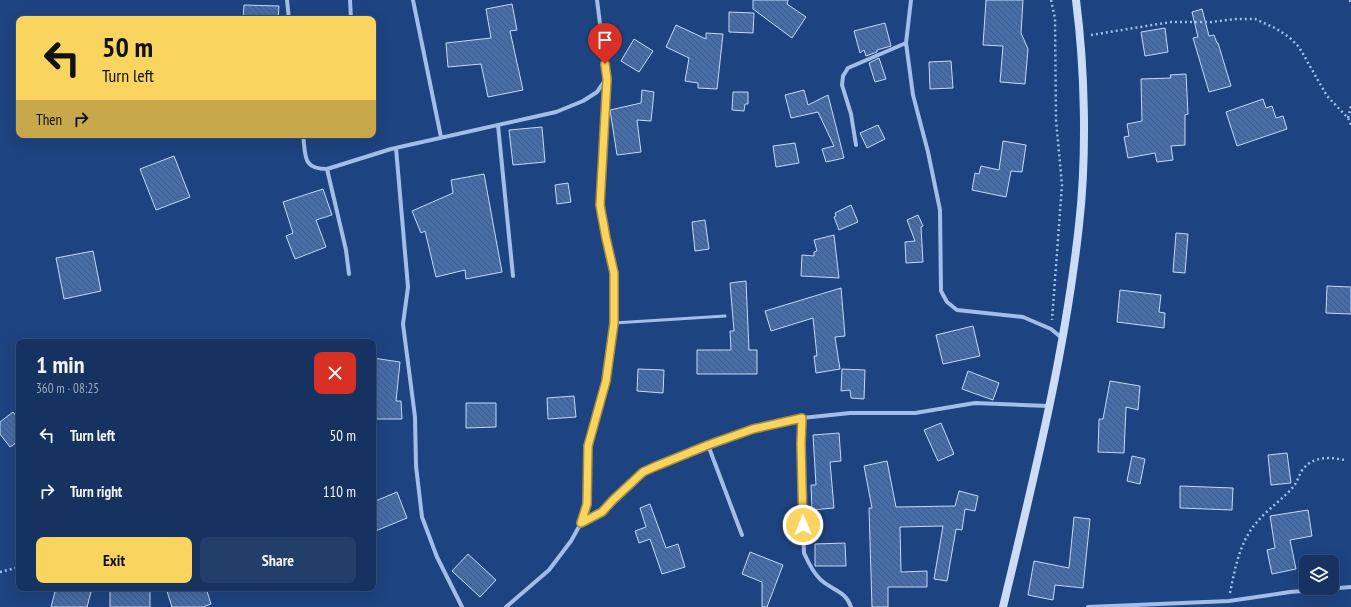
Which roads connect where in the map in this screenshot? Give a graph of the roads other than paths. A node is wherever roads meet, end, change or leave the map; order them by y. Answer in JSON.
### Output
{"nodes":[{"id":1,"x":287,"y":0,"type":"edge"},
{"id":2,"x":350,"y":0,"type":"edge"},
{"id":3,"x":413,"y":0,"type":"edge"},
{"id":4,"x":597,"y":0,"type":"edge"},
{"id":5,"x":911,"y":0,"type":"edge"},
{"id":6,"x":1076,"y":0,"type":"edge"},
{"id":7,"x":289,"y":16,"type":"edge"},
{"id":8,"x":351,"y":16,"type":"edge"},
{"id":9,"x":906,"y":43,"type":"junction"},
{"id":10,"x":607,"y":79,"type":"junction"},
{"id":11,"x":498,"y":124,"type":"junction"},
{"id":12,"x":441,"y":137,"type":"junction"},
{"id":13,"x":303,"y":138,"type":"edge"},
{"id":14,"x":856,"y":145,"type":"dead end"},
{"id":15,"x":396,"y":148,"type":"junction"},
{"id":16,"x":327,"y":170,"type":"junction"},
{"id":17,"x":349,"y":274,"type":"dead end"},
{"id":18,"x":513,"y":276,"type":"dead end"},
{"id":19,"x":725,"y":316,"type":"dead end"},
{"id":20,"x":614,"y":323,"type":"junction"},
{"id":21,"x":1063,"y":340,"type":"junction"},
{"id":22,"x":1048,"y":406,"type":"junction"},
{"id":23,"x":802,"y":418,"type":"junction"},
{"id":24,"x":708,"y":445,"type":"junction"},
{"id":25,"x":581,"y":523,"type":"junction"},
{"id":26,"x":742,"y":535,"type":"dead end"},
{"id":27,"x":1351,"y":587,"type":"edge"},
{"id":28,"x":462,"y":607,"type":"edge"},
{"id":29,"x":506,"y":607,"type":"edge"},
{"id":30,"x":851,"y":607,"type":"edge"},
{"id":31,"x":1002,"y":607,"type":"edge"},
{"id":32,"x":1088,"y":607,"type":"edge"}],
"edges":[{"from":1,"to":7,"type":"street"},
{"from":2,"to":8,"type":"street"},
{"from":3,"to":12,"type":"street"},
{"from":4,"to":10,"type":"street"},
{"from":5,"to":9,"type":"street"},
{"from":6,"to":21,"type":"main road"},
{"from":9,"to":14,"type":"street"},
{"from":9,"to":21,"type":"street"},
{"from":10,"to":11,"type":"street"},
{"from":10,"to":20,"type":"street"},
{"from":11,"to":12,"type":"street"},
{"from":11,"to":18,"type":"street"},
{"from":12,"to":15,"type":"street"},
{"from":13,"to":16,"type":"street"},
{"from":15,"to":16,"type":"street"},
{"from":15,"to":28,"type":"street"},
{"from":16,"to":17,"type":"street"},
{"from":19,"to":20,"type":"lane"},
{"from":20,"to":25,"type":"street"},
{"from":21,"to":22,"type":"main road"},
{"from":22,"to":23,"type":"street"},
{"from":22,"to":31,"type":"main road"},
{"from":23,"to":24,"type":"street"},
{"from":23,"to":30,"type":"street"},
{"from":24,"to":25,"type":"street"},
{"from":24,"to":26,"type":"street"},
{"from":25,"to":29,"type":"street"},
{"from":27,"to":32,"type":"street"}]}
